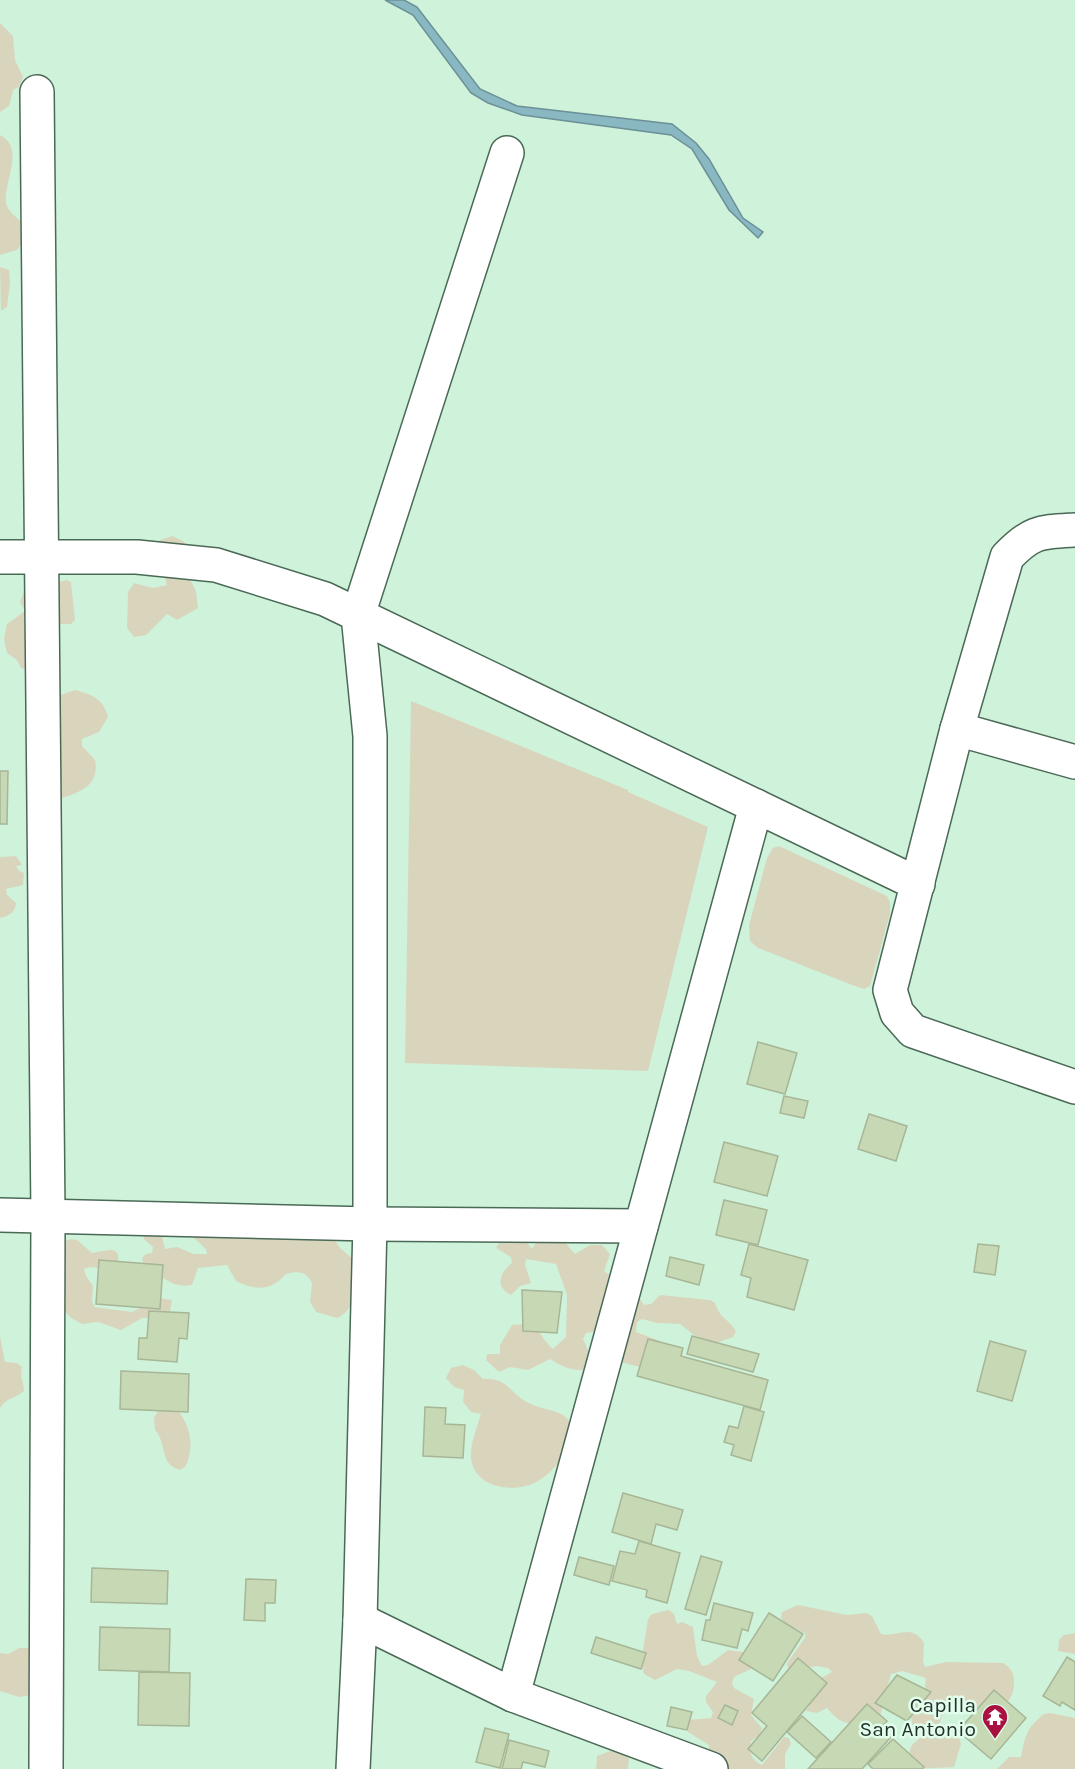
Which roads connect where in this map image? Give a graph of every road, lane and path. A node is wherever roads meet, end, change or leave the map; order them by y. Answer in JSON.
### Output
{"nodes":[{"id":1,"x":37,"y":92,"type":"dead end"},
{"id":2,"x":507,"y":153,"type":"dead end"},
{"id":3,"x":1075,"y":530,"type":"edge"},
{"id":4,"x":0,"y":557,"type":"edge"},
{"id":5,"x":41,"y":558,"type":"junction"},
{"id":6,"x":358,"y":615,"type":"junction"},
{"id":7,"x":957,"y":729,"type":"junction"},
{"id":8,"x":1075,"y":762,"type":"edge"},
{"id":9,"x":756,"y":806,"type":"junction"},
{"id":10,"x":918,"y":884,"type":"junction"},
{"id":11,"x":1075,"y":1087,"type":"edge"},
{"id":12,"x":0,"y":1215,"type":"edge"},
{"id":13,"x":48,"y":1216,"type":"junction"},
{"id":14,"x":369,"y":1224,"type":"junction"},
{"id":15,"x":641,"y":1226,"type":"junction"},
{"id":16,"x":360,"y":1620,"type":"junction"},
{"id":17,"x":513,"y":1695,"type":"junction"},
{"id":18,"x":46,"y":1769,"type":"edge"},
{"id":19,"x":353,"y":1769,"type":"edge"},
{"id":20,"x":711,"y":1769,"type":"edge"}],
"edges":[{"from":1,"to":5,"type":"street"},
{"from":2,"to":6,"type":"street"},
{"from":3,"to":7,"type":"street"},
{"from":4,"to":5,"type":"street"},
{"from":5,"to":6,"type":"street"},
{"from":5,"to":13,"type":"street"},
{"from":6,"to":9,"type":"street"},
{"from":6,"to":14,"type":"street"},
{"from":7,"to":8,"type":"street"},
{"from":7,"to":10,"type":"street"},
{"from":9,"to":10,"type":"street"},
{"from":9,"to":15,"type":"street"},
{"from":10,"to":11,"type":"street"},
{"from":12,"to":13,"type":"street"},
{"from":13,"to":14,"type":"street"},
{"from":13,"to":18,"type":"street"},
{"from":14,"to":15,"type":"street"},
{"from":14,"to":16,"type":"street"},
{"from":15,"to":17,"type":"street"},
{"from":16,"to":17,"type":"street"},
{"from":16,"to":19,"type":"street"},
{"from":17,"to":20,"type":"street"}]}
